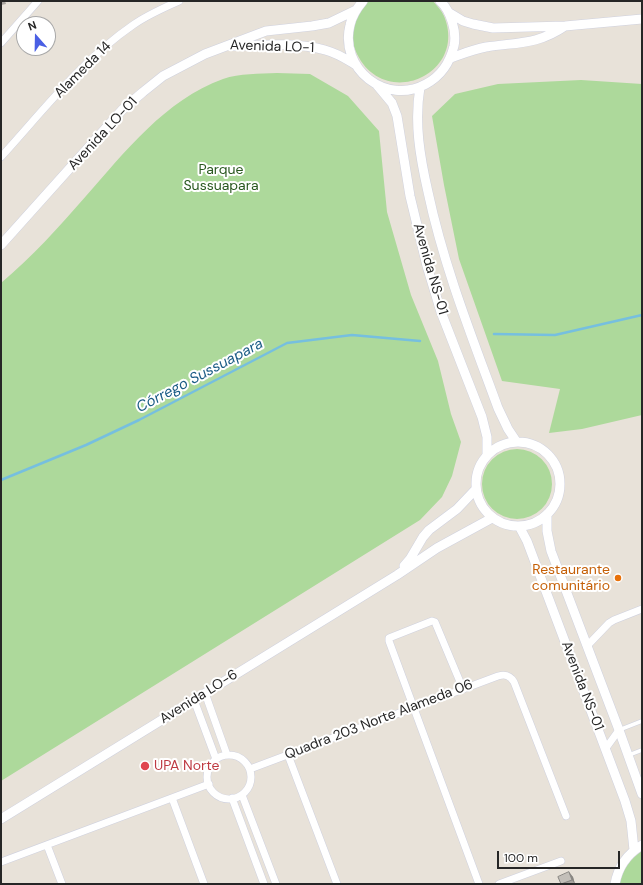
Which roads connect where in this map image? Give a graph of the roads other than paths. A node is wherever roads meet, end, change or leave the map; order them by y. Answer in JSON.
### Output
{"nodes":[{"id":1,"x":38,"y":1,"type":"edge"},
{"id":2,"x":179,"y":1,"type":"edge"},
{"id":3,"x":363,"y":1,"type":"edge"},
{"id":4,"x":440,"y":1,"type":"edge"},
{"id":5,"x":356,"y":10,"type":"junction"},
{"id":6,"x":448,"y":12,"type":"junction"},
{"id":7,"x":642,"y":19,"type":"edge"},
{"id":8,"x":566,"y":26,"type":"junction"},
{"id":9,"x":1,"y":43,"type":"edge"},
{"id":10,"x":223,"y":46,"type":"junction"},
{"id":11,"x":450,"y":58,"type":"junction"},
{"id":12,"x":356,"y":66,"type":"junction"},
{"id":13,"x":377,"y":85,"type":"junction"},
{"id":14,"x":420,"y":87,"type":"junction"},
{"id":15,"x":1,"y":157,"type":"edge"},
{"id":16,"x":1,"y":245,"type":"edge"},
{"id":17,"x":516,"y":442,"type":"junction"},
{"id":18,"x":487,"y":454,"type":"junction"},
{"id":19,"x":476,"y":489,"type":"junction"},
{"id":20,"x":547,"y":514,"type":"junction"},
{"id":21,"x":492,"y":518,"type":"junction"},
{"id":22,"x":519,"y":526,"type":"junction"},
{"id":23,"x":397,"y":575,"type":"junction"},
{"id":24,"x":642,"y":609,"type":"edge"},
{"id":25,"x":587,"y":646,"type":"junction"},
{"id":26,"x":463,"y":689,"type":"junction"},
{"id":27,"x":205,"y":693,"type":"junction"},
{"id":28,"x":194,"y":700,"type":"junction"},
{"id":29,"x":413,"y":708,"type":"junction"},
{"id":30,"x":642,"y":721,"type":"edge"},
{"id":31,"x":619,"y":730,"type":"junction"},
{"id":32,"x":606,"y":748,"type":"junction"},
{"id":33,"x":642,"y":750,"type":"edge"},
{"id":34,"x":227,"y":755,"type":"junction"},
{"id":35,"x":288,"y":755,"type":"junction"},
{"id":36,"x":628,"y":755,"type":"junction"},
{"id":37,"x":216,"y":759,"type":"junction"},
{"id":38,"x":250,"y":769,"type":"junction"},
{"id":39,"x":209,"y":784,"type":"junction"},
{"id":40,"x":642,"y":794,"type":"edge"},
{"id":41,"x":242,"y":795,"type":"junction"},
{"id":42,"x":172,"y":798,"type":"junction"},
{"id":43,"x":232,"y":798,"type":"junction"},
{"id":44,"x":566,"y":816,"type":"dead end"},
{"id":45,"x":1,"y":819,"type":"edge"},
{"id":46,"x":47,"y":845,"type":"junction"},
{"id":47,"x":638,"y":847,"type":"edge"},
{"id":48,"x":561,"y":861,"type":"dead end"},
{"id":49,"x":1,"y":862,"type":"edge"},
{"id":50,"x":62,"y":884,"type":"edge"},
{"id":51,"x":204,"y":884,"type":"edge"},
{"id":52,"x":264,"y":884,"type":"edge"},
{"id":53,"x":276,"y":884,"type":"edge"},
{"id":54,"x":337,"y":884,"type":"edge"},
{"id":55,"x":479,"y":884,"type":"edge"},
{"id":56,"x":499,"y":884,"type":"edge"},
{"id":57,"x":614,"y":884,"type":"edge"}],
"edges":[{"from":1,"to":9,"type":"street"},
{"from":2,"to":15,"type":"street","name":"Alameda 14"},
{"from":3,"to":5,"type":"street"},
{"from":4,"to":6,"type":"street"},
{"from":5,"to":10,"type":"street","name":"Avenida LO-1"},
{"from":5,"to":12,"type":"street"},
{"from":6,"to":8,"type":"street"},
{"from":6,"to":11,"type":"street"},
{"from":7,"to":8,"type":"street"},
{"from":8,"to":11,"type":"street"},
{"from":10,"to":12,"type":"street","name":"Avenida LO-1"},
{"from":10,"to":16,"type":"street","name":"Avenida LO-01"},
{"from":11,"to":14,"type":"street"},
{"from":12,"to":13,"type":"street"},
{"from":13,"to":14,"type":"street"},
{"from":13,"to":18,"type":"street","name":"Avenida NS-01"},
{"from":14,"to":17,"type":"street","name":"Avenida NS-01"},
{"from":17,"to":18,"type":"street"},
{"from":17,"to":20,"type":"street"},
{"from":18,"to":19,"type":"street"},
{"from":19,"to":21,"type":"street"},
{"from":19,"to":23,"type":"street"},
{"from":20,"to":22,"type":"street"},
{"from":20,"to":25,"type":"street","name":"Avenida NS-01"},
{"from":21,"to":22,"type":"street"},
{"from":21,"to":23,"type":"street","name":"Avenida LO-6"},
{"from":22,"to":32,"type":"street","name":"Avenida NS-01"},
{"from":23,"to":27,"type":"street","name":"Avenida LO-6"},
{"from":24,"to":25,"type":"street"},
{"from":25,"to":31,"type":"street","name":"Avenida NS-01"},
{"from":26,"to":29,"type":"street","name":"Quadra 203 Norte Alameda 06"},
{"from":26,"to":29,"type":"street"},
{"from":26,"to":44,"type":"street","name":"Quadra 203 Norte Alameda 06"},
{"from":27,"to":28,"type":"street","name":"Avenida LO-6"},
{"from":27,"to":34,"type":"street"},
{"from":28,"to":37,"type":"street"},
{"from":28,"to":45,"type":"street","name":"Avenida LO-6"},
{"from":29,"to":35,"type":"street","name":"Quadra 203 Norte Alameda 06"},
{"from":29,"to":55,"type":"street"},
{"from":30,"to":31,"type":"lane"},
{"from":31,"to":32,"type":"street"},
{"from":31,"to":36,"type":"street","name":"Avenida NS-01"},
{"from":32,"to":47,"type":"street","name":"Avenida NS-01"},
{"from":33,"to":36,"type":"lane"},
{"from":34,"to":37,"type":"street"},
{"from":34,"to":38,"type":"street"},
{"from":35,"to":38,"type":"street","name":"Quadra 203 Norte Alameda 06"},
{"from":35,"to":54,"type":"street"},
{"from":36,"to":40,"type":"street","name":"Avenida NS-01"},
{"from":37,"to":39,"type":"street"},
{"from":38,"to":41,"type":"street"},
{"from":39,"to":42,"type":"street"},
{"from":39,"to":43,"type":"street"},
{"from":41,"to":43,"type":"street"},
{"from":41,"to":53,"type":"street"},
{"from":42,"to":46,"type":"street"},
{"from":42,"to":51,"type":"street"},
{"from":43,"to":52,"type":"street"},
{"from":46,"to":49,"type":"street"},
{"from":46,"to":50,"type":"street"},
{"from":47,"to":57,"type":"street","name":"Avenida NS-01"},
{"from":48,"to":56,"type":"street"}]}
